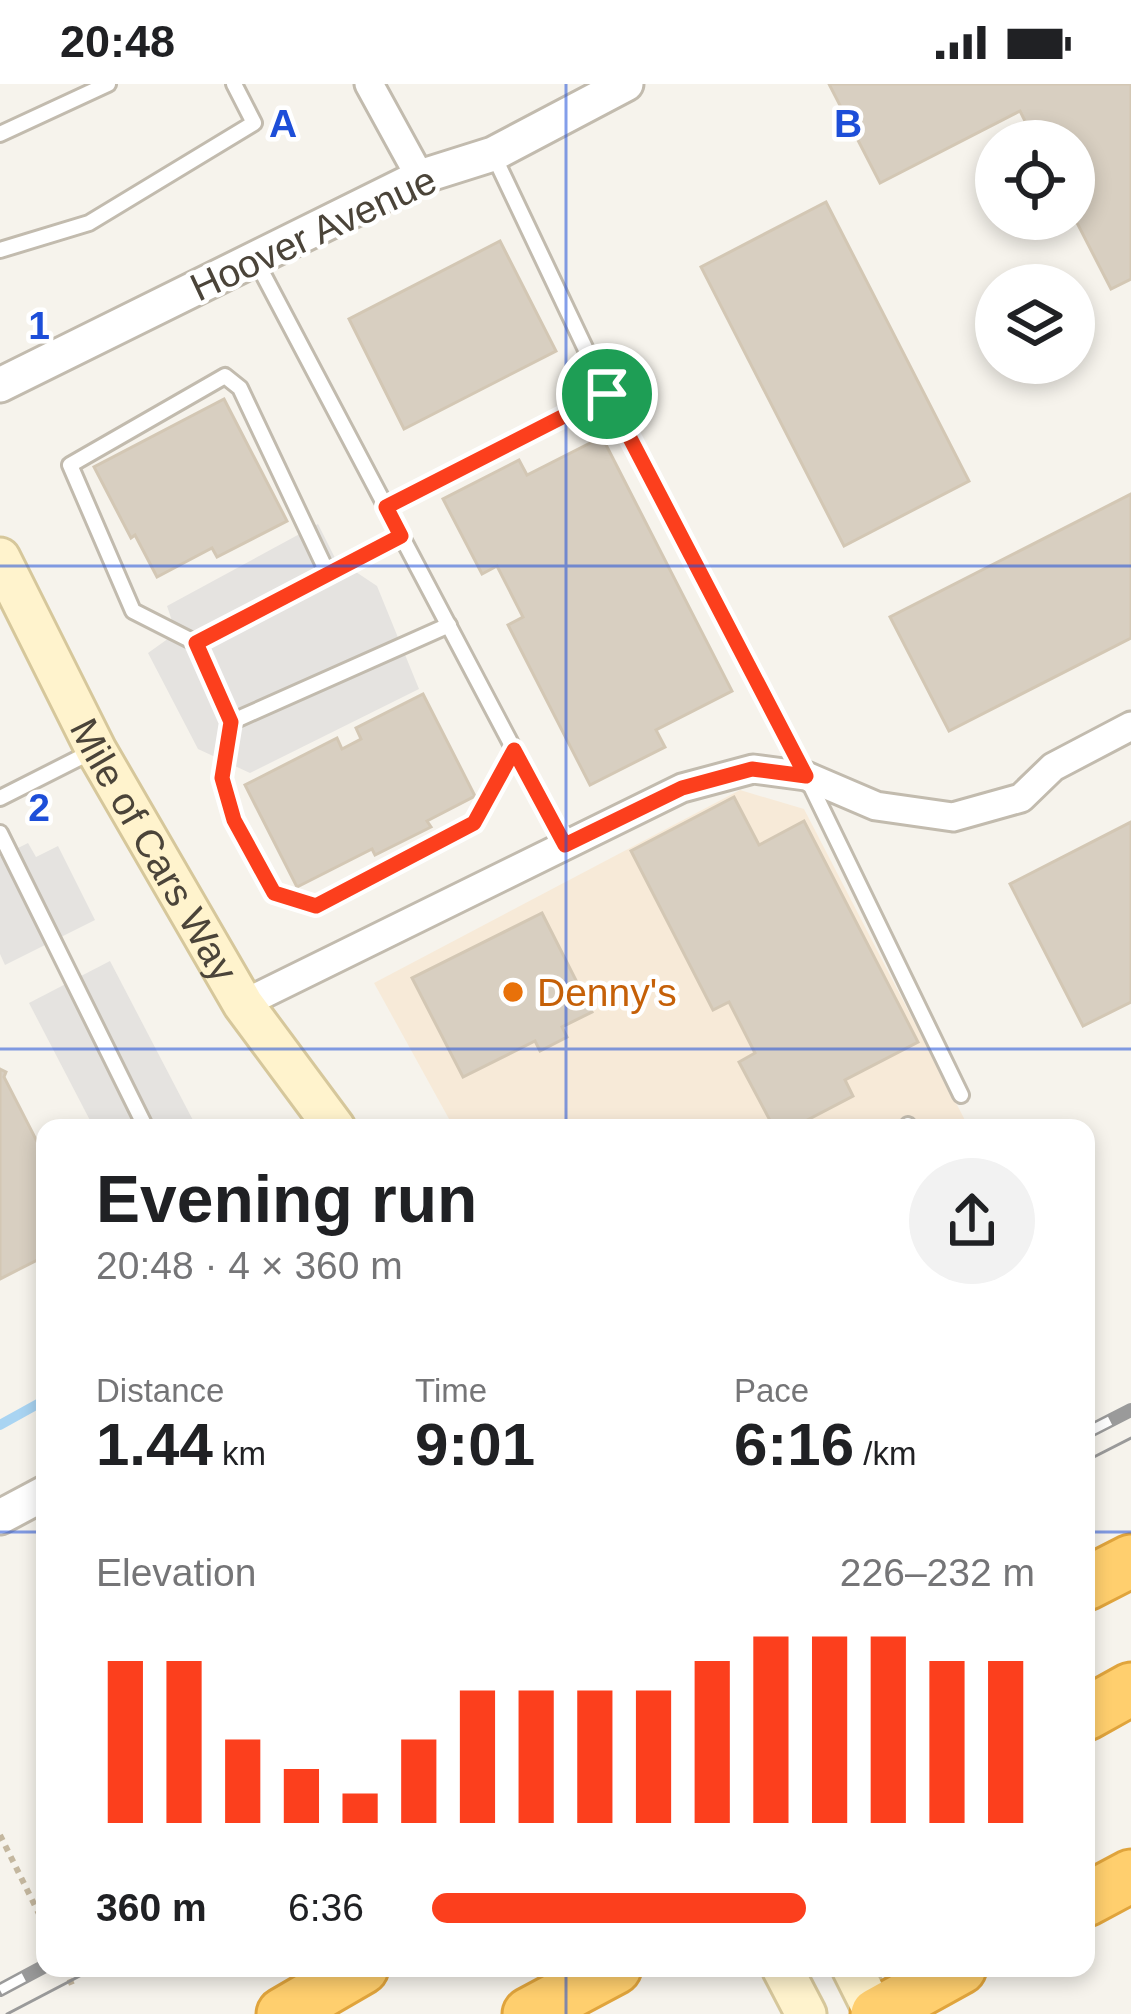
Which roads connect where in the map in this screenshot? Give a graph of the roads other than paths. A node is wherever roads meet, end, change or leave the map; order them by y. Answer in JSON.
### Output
{"nodes":[{"id":1,"x":108,"y":84,"type":"edge"},
{"id":2,"x":234,"y":84,"type":"edge"},
{"id":3,"x":369,"y":84,"type":"edge"},
{"id":4,"x":626,"y":84,"type":"edge"},
{"id":5,"x":0,"y":134,"type":"edge"},
{"id":6,"x":493,"y":154,"type":"junction"},
{"id":7,"x":420,"y":177,"type":"junction"},
{"id":8,"x":0,"y":250,"type":"edge"},
{"id":9,"x":255,"y":259,"type":"junction"},
{"id":10,"x":0,"y":386,"type":"edge"},
{"id":11,"x":607,"y":394,"type":"junction"},
{"id":12,"x":386,"y":507,"type":"junction"},
{"id":13,"x":401,"y":536,"type":"junction"},
{"id":14,"x":0,"y":559,"type":"edge"},
{"id":15,"x":328,"y":574,"type":"junction"},
{"id":16,"x":448,"y":625,"type":"junction"},
{"id":17,"x":196,"y":643,"type":"junction"},
{"id":18,"x":231,"y":722,"type":"junction"},
{"id":19,"x":1131,"y":726,"type":"edge"},
{"id":20,"x":96,"y":750,"type":"junction"},
{"id":21,"x":514,"y":750,"type":"junction"},
{"id":22,"x":806,"y":776,"type":"junction"},
{"id":23,"x":0,"y":798,"type":"edge"},
{"id":24,"x":0,"y":833,"type":"edge"},
{"id":25,"x":565,"y":845,"type":"junction"},
{"id":26,"x":243,"y":1004,"type":"junction"},
{"id":27,"x":961,"y":1095,"type":"dead end"},
{"id":28,"x":142,"y":1119,"type":"edge"},
{"id":29,"x":328,"y":1119,"type":"edge"},
{"id":30,"x":36,"y":1498,"type":"edge"},
{"id":31,"x":0,"y":1517,"type":"edge"},
{"id":32,"x":1131,"y":1561,"type":"edge"},
{"id":33,"x":1095,"y":1579,"type":"edge"},
{"id":34,"x":1131,"y":1690,"type":"edge"},
{"id":35,"x":1095,"y":1709,"type":"edge"},
{"id":36,"x":1131,"y":1876,"type":"edge"},
{"id":37,"x":1095,"y":1895,"type":"edge"},
{"id":38,"x":347,"y":1977,"type":"edge"},
{"id":39,"x":598,"y":1977,"type":"edge"},
{"id":40,"x":787,"y":1977,"type":"edge"},
{"id":41,"x":857,"y":1977,"type":"edge"},
{"id":42,"x":944,"y":1977,"type":"edge"},
{"id":43,"x":283,"y":2014,"type":"edge"},
{"id":44,"x":529,"y":2014,"type":"edge"},
{"id":45,"x":806,"y":2014,"type":"edge"},
{"id":46,"x":876,"y":2014,"type":"edge"}],
"edges":[{"from":1,"to":5,"type":"lane"},
{"from":2,"to":8,"type":"lane"},
{"from":3,"to":7,"type":"street"},
{"from":4,"to":6,"type":"street","name":"Hoover Avenue"},
{"from":6,"to":7,"type":"street","name":"Hoover Avenue"},
{"from":6,"to":11,"type":"lane"},
{"from":7,"to":9,"type":"street","name":"Hoover Avenue"},
{"from":9,"to":10,"type":"street","name":"Hoover Avenue"},
{"from":9,"to":12,"type":"lane"},
{"from":11,"to":12,"type":"lane"},
{"from":11,"to":22,"type":"lane"},
{"from":12,"to":13,"type":"lane"},
{"from":13,"to":15,"type":"lane"},
{"from":13,"to":16,"type":"lane"},
{"from":14,"to":20,"type":"main road","name":"Mile of Cars Way"},
{"from":15,"to":17,"type":"lane"},
{"from":15,"to":17,"type":"lane"},
{"from":16,"to":18,"type":"lane"},
{"from":16,"to":21,"type":"lane"},
{"from":17,"to":18,"type":"lane"},
{"from":18,"to":21,"type":"lane"},
{"from":19,"to":22,"type":"street"},
{"from":20,"to":23,"type":"lane"},
{"from":20,"to":26,"type":"main road","name":"Mile of Cars Way"},
{"from":21,"to":25,"type":"lane"},
{"from":22,"to":25,"type":"street"},
{"from":22,"to":27,"type":"lane"},
{"from":24,"to":28,"type":"lane"},
{"from":25,"to":26,"type":"street"},
{"from":26,"to":29,"type":"main road","name":"Mile of Cars Way"},
{"from":30,"to":31,"type":"street"},
{"from":32,"to":33,"type":"highway"},
{"from":34,"to":35,"type":"highway"},
{"from":36,"to":37,"type":"highway"},
{"from":38,"to":43,"type":"highway"},
{"from":39,"to":44,"type":"highway"},
{"from":40,"to":45,"type":"main road"},
{"from":41,"to":46,"type":"main road"},
{"from":42,"to":46,"type":"highway"}]}
